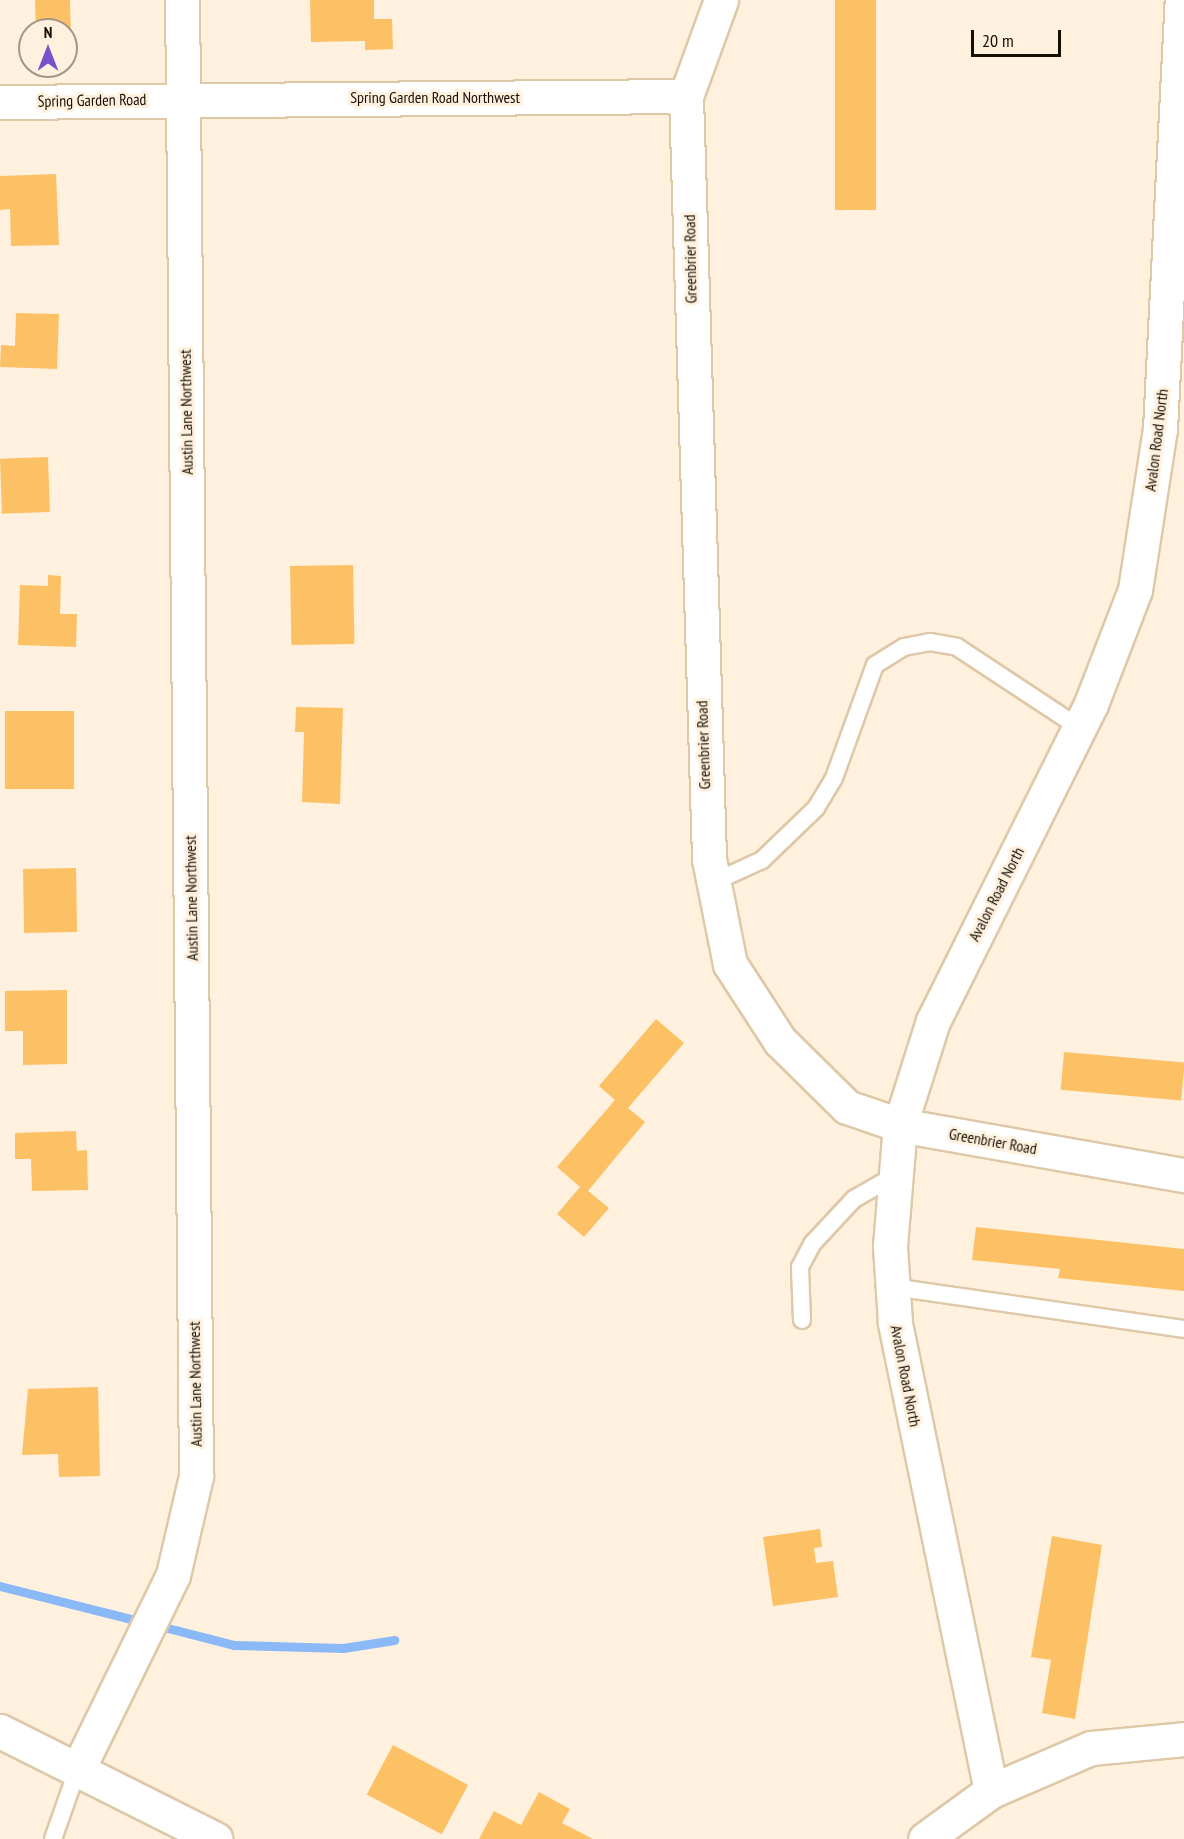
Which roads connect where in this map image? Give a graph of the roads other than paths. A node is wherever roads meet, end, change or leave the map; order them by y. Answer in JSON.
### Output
{"nodes":[{"id":1,"x":182,"y":0,"type":"edge"},
{"id":2,"x":721,"y":0,"type":"edge"},
{"id":3,"x":1183,"y":20,"type":"edge"},
{"id":4,"x":686,"y":96,"type":"junction"},
{"id":5,"x":183,"y":98,"type":"junction"},
{"id":6,"x":0,"y":102,"type":"edge"},
{"id":7,"x":1176,"y":290,"type":"edge"},
{"id":8,"x":1080,"y":728,"type":"junction"},
{"id":9,"x":714,"y":882,"type":"junction"},
{"id":10,"x":900,"y":1125,"type":"junction"},
{"id":11,"x":896,"y":1175,"type":"junction"},
{"id":12,"x":1184,"y":1175,"type":"edge"},
{"id":13,"x":893,"y":1287,"type":"junction"},
{"id":14,"x":802,"y":1320,"type":"dead end"},
{"id":15,"x":1184,"y":1329,"type":"edge"},
{"id":16,"x":0,"y":1731,"type":"edge"},
{"id":17,"x":1184,"y":1739,"type":"edge"},
{"id":18,"x":77,"y":1771,"type":"junction"},
{"id":19,"x":991,"y":1791,"type":"junction"},
{"id":20,"x":53,"y":1839,"type":"edge"},
{"id":21,"x":216,"y":1839,"type":"edge"},
{"id":22,"x":925,"y":1839,"type":"edge"}],
"edges":[{"from":1,"to":5,"type":"street","name":"Austin Lane Northwest"},
{"from":2,"to":4,"type":"street","name":"Greenbrier Road"},
{"from":3,"to":7,"type":"street","name":"Avalon Road North"},
{"from":4,"to":5,"type":"street","name":"Spring Garden Road Northwest"},
{"from":4,"to":9,"type":"street","name":"Greenbrier Road"},
{"from":5,"to":6,"type":"street","name":"Spring Garden Road"},
{"from":5,"to":18,"type":"street","name":"Austin Lane Northwest"},
{"from":7,"to":8,"type":"street","name":"Avalon Road North"},
{"from":8,"to":9,"type":"lane"},
{"from":8,"to":10,"type":"street","name":"Avalon Road North"},
{"from":9,"to":10,"type":"street","name":"Greenbrier Road"},
{"from":10,"to":11,"type":"street","name":"Avalon Road North"},
{"from":10,"to":12,"type":"street","name":"Greenbrier Road"},
{"from":11,"to":13,"type":"street","name":"Avalon Road North"},
{"from":11,"to":14,"type":"lane"},
{"from":13,"to":15,"type":"lane"},
{"from":13,"to":19,"type":"street","name":"Avalon Road North"},
{"from":16,"to":18,"type":"street"},
{"from":17,"to":19,"type":"street"},
{"from":18,"to":20,"type":"lane"},
{"from":18,"to":21,"type":"street"},
{"from":19,"to":22,"type":"street"}]}
